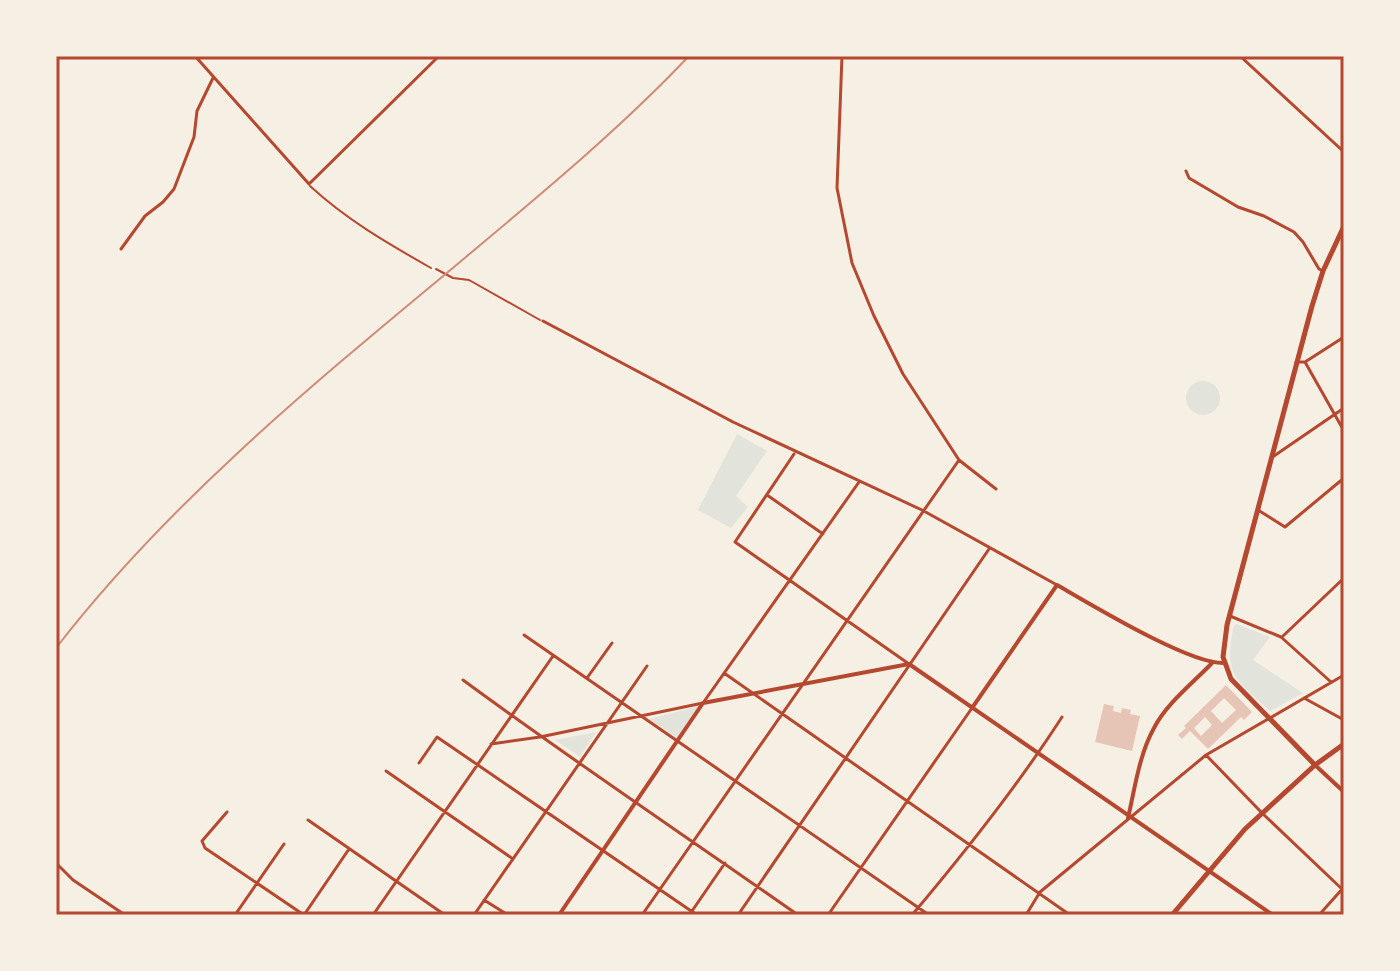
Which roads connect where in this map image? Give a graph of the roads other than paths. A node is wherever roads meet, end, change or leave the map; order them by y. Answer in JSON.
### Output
{"nodes":[{"id":1,"x":195,"y":56,"type":"edge"},
{"id":2,"x":439,"y":56,"type":"edge"},
{"id":3,"x":842,"y":56,"type":"edge"},
{"id":4,"x":1240,"y":56,"type":"edge"},
{"id":5,"x":213,"y":78,"type":"junction"},
{"id":6,"x":1344,"y":152,"type":"edge"},
{"id":7,"x":1186,"y":171,"type":"dead end"},
{"id":8,"x":309,"y":184,"type":"junction"},
{"id":9,"x":1344,"y":226,"type":"edge"},
{"id":10,"x":121,"y":249,"type":"dead end"},
{"id":11,"x":431,"y":268,"type":"road end"},
{"id":12,"x":1323,"y":271,"type":"junction"},
{"id":13,"x":543,"y":321,"type":"road end"},
{"id":14,"x":1344,"y":337,"type":"edge"},
{"id":15,"x":1296,"y":362,"type":"junction"},
{"id":16,"x":1305,"y":362,"type":"junction"},
{"id":17,"x":1344,"y":408,"type":"edge"},
{"id":18,"x":1335,"y":415,"type":"junction"},
{"id":19,"x":1344,"y":431,"type":"edge"},
{"id":20,"x":795,"y":452,"type":"junction"},
{"id":21,"x":1271,"y":458,"type":"junction"},
{"id":22,"x":959,"y":460,"type":"junction"},
{"id":23,"x":1344,"y":478,"type":"edge"},
{"id":24,"x":859,"y":482,"type":"junction"},
{"id":25,"x":996,"y":489,"type":"dead end"},
{"id":26,"x":766,"y":494,"type":"junction"},
{"id":27,"x":922,"y":510,"type":"junction"},
{"id":28,"x":1258,"y":510,"type":"junction"},
{"id":29,"x":823,"y":534,"type":"junction"},
{"id":30,"x":989,"y":548,"type":"junction"},
{"id":31,"x":1344,"y":578,"type":"edge"},
{"id":32,"x":789,"y":581,"type":"junction"},
{"id":33,"x":1057,"y":585,"type":"junction"},
{"id":34,"x":1230,"y":616,"type":"junction"},
{"id":35,"x":847,"y":620,"type":"junction"},
{"id":36,"x":524,"y":635,"type":"dead end"},
{"id":37,"x":1281,"y":637,"type":"junction"},
{"id":38,"x":612,"y":643,"type":"dead end"},
{"id":39,"x":553,"y":656,"type":"junction"},
{"id":40,"x":1212,"y":663,"type":"junction"},
{"id":41,"x":1224,"y":663,"type":"junction"},
{"id":42,"x":909,"y":664,"type":"junction"},
{"id":43,"x":647,"y":666,"type":"dead end"},
{"id":44,"x":724,"y":673,"type":"junction"},
{"id":45,"x":1344,"y":675,"type":"edge"},
{"id":46,"x":587,"y":678,"type":"junction"},
{"id":47,"x":463,"y":680,"type":"dead end"},
{"id":48,"x":1331,"y":682,"type":"junction"},
{"id":49,"x":802,"y":685,"type":"junction"},
{"id":50,"x":753,"y":694,"type":"junction"},
{"id":51,"x":1304,"y":698,"type":"junction"},
{"id":52,"x":622,"y":703,"type":"junction"},
{"id":53,"x":703,"y":703,"type":"junction"},
{"id":54,"x":972,"y":708,"type":"junction"},
{"id":55,"x":781,"y":713,"type":"junction"},
{"id":56,"x":641,"y":715,"type":"junction"},
{"id":57,"x":512,"y":716,"type":"junction"},
{"id":58,"x":1062,"y":717,"type":"dead end"},
{"id":59,"x":1268,"y":718,"type":"junction"},
{"id":60,"x":1344,"y":720,"type":"edge"},
{"id":61,"x":608,"y":723,"type":"junction"},
{"id":62,"x":540,"y":737,"type":"junction"},
{"id":63,"x":677,"y":741,"type":"junction"},
{"id":64,"x":491,"y":744,"type":"junction"},
{"id":65,"x":1344,"y":744,"type":"edge"},
{"id":66,"x":1039,"y":753,"type":"junction"},
{"id":67,"x":1206,"y":755,"type":"junction"},
{"id":68,"x":845,"y":758,"type":"junction"},
{"id":69,"x":419,"y":763,"type":"dead end"},
{"id":70,"x":477,"y":764,"type":"junction"},
{"id":71,"x":580,"y":764,"type":"junction"},
{"id":72,"x":1315,"y":765,"type":"junction"},
{"id":73,"x":386,"y":771,"type":"dead end"},
{"id":74,"x":735,"y":781,"type":"junction"},
{"id":75,"x":1344,"y":792,"type":"edge"},
{"id":76,"x":637,"y":801,"type":"junction"},
{"id":77,"x":907,"y":802,"type":"junction"},
{"id":78,"x":546,"y":811,"type":"junction"},
{"id":79,"x":227,"y":812,"type":"dead end"},
{"id":80,"x":445,"y":812,"type":"junction"},
{"id":81,"x":1262,"y":813,"type":"junction"},
{"id":82,"x":1128,"y":818,"type":"junction"},
{"id":83,"x":308,"y":820,"type":"dead end"},
{"id":84,"x":799,"y":825,"type":"junction"},
{"id":85,"x":693,"y":841,"type":"junction"},
{"id":86,"x":284,"y":844,"type":"dead end"},
{"id":87,"x":972,"y":845,"type":"junction"},
{"id":88,"x":349,"y":849,"type":"junction"},
{"id":89,"x":603,"y":850,"type":"junction"},
{"id":90,"x":513,"y":859,"type":"junction"},
{"id":91,"x":56,"y":863,"type":"edge"},
{"id":92,"x":725,"y":863,"type":"junction"},
{"id":93,"x":861,"y":868,"type":"junction"},
{"id":94,"x":1207,"y":872,"type":"junction"},
{"id":95,"x":396,"y":882,"type":"junction"},
{"id":96,"x":258,"y":883,"type":"junction"},
{"id":97,"x":757,"y":886,"type":"junction"},
{"id":98,"x":1343,"y":888,"type":"edge"},
{"id":99,"x":660,"y":889,"type":"junction"},
{"id":100,"x":1040,"y":892,"type":"junction"},
{"id":101,"x":484,"y":900,"type":"junction"},
{"id":102,"x":918,"y":908,"type":"junction"},
{"id":103,"x":692,"y":911,"type":"junction"},
{"id":104,"x":125,"y":915,"type":"edge"},
{"id":105,"x":235,"y":915,"type":"edge"},
{"id":106,"x":304,"y":915,"type":"edge"},
{"id":107,"x":373,"y":915,"type":"edge"},
{"id":108,"x":445,"y":915,"type":"edge"},
{"id":109,"x":474,"y":915,"type":"edge"},
{"id":110,"x":508,"y":915,"type":"edge"},
{"id":111,"x":559,"y":915,"type":"edge"},
{"id":112,"x":642,"y":915,"type":"edge"},
{"id":113,"x":697,"y":915,"type":"edge"},
{"id":114,"x":738,"y":915,"type":"edge"},
{"id":115,"x":798,"y":915,"type":"edge"},
{"id":116,"x":828,"y":915,"type":"edge"},
{"id":117,"x":912,"y":915,"type":"edge"},
{"id":118,"x":929,"y":915,"type":"edge"},
{"id":119,"x":1026,"y":915,"type":"edge"},
{"id":120,"x":1070,"y":915,"type":"edge"},
{"id":121,"x":1172,"y":915,"type":"edge"},
{"id":122,"x":1273,"y":915,"type":"edge"},
{"id":123,"x":1319,"y":915,"type":"edge"}],
"edges":[{"from":1,"to":5,"type":"street"},
{"from":2,"to":8,"type":"street"},
{"from":3,"to":22,"type":"street"},
{"from":4,"to":6,"type":"street"},
{"from":5,"to":8,"type":"street"},
{"from":5,"to":10,"type":"street"},
{"from":7,"to":12,"type":"street"},
{"from":8,"to":11,"type":"lane"},
{"from":9,"to":12,"type":"main road"},
{"from":12,"to":15,"type":"main road"},
{"from":13,"to":20,"type":"street"},
{"from":14,"to":16,"type":"street"},
{"from":15,"to":16,"type":"street"},
{"from":15,"to":21,"type":"main road"},
{"from":16,"to":18,"type":"street"},
{"from":17,"to":18,"type":"street"},
{"from":18,"to":19,"type":"street"},
{"from":18,"to":21,"type":"street"},
{"from":20,"to":24,"type":"street"},
{"from":20,"to":26,"type":"street"},
{"from":21,"to":28,"type":"main road"},
{"from":22,"to":25,"type":"street"},
{"from":22,"to":27,"type":"street"},
{"from":23,"to":28,"type":"street"},
{"from":24,"to":27,"type":"street"},
{"from":24,"to":29,"type":"street"},
{"from":26,"to":29,"type":"street"},
{"from":26,"to":32,"type":"street"},
{"from":27,"to":30,"type":"street"},
{"from":27,"to":35,"type":"street"},
{"from":28,"to":34,"type":"main road"},
{"from":29,"to":32,"type":"street"},
{"from":30,"to":33,"type":"street"},
{"from":30,"to":42,"type":"street"},
{"from":31,"to":37,"type":"street"},
{"from":32,"to":35,"type":"street"},
{"from":32,"to":44,"type":"street"},
{"from":33,"to":40,"type":"street"},
{"from":33,"to":54,"type":"street"},
{"from":34,"to":37,"type":"street"},
{"from":34,"to":41,"type":"main road"},
{"from":35,"to":42,"type":"street"},
{"from":35,"to":49,"type":"street"},
{"from":36,"to":39,"type":"street"},
{"from":37,"to":48,"type":"street"},
{"from":38,"to":46,"type":"street"},
{"from":39,"to":46,"type":"street"},
{"from":39,"to":57,"type":"street"},
{"from":40,"to":41,"type":"street"},
{"from":40,"to":82,"type":"street"},
{"from":41,"to":59,"type":"main road"},
{"from":42,"to":49,"type":"street"},
{"from":42,"to":54,"type":"street"},
{"from":42,"to":68,"type":"street"},
{"from":43,"to":52,"type":"street"},
{"from":44,"to":50,"type":"street"},
{"from":44,"to":53,"type":"street"},
{"from":45,"to":48,"type":"street"},
{"from":46,"to":52,"type":"street"},
{"from":47,"to":57,"type":"street"},
{"from":48,"to":51,"type":"street"},
{"from":49,"to":50,"type":"street"},
{"from":49,"to":55,"type":"street"},
{"from":50,"to":53,"type":"street"},
{"from":50,"to":55,"type":"street"},
{"from":51,"to":59,"type":"street"},
{"from":51,"to":60,"type":"street"},
{"from":52,"to":56,"type":"street"},
{"from":52,"to":61,"type":"street"},
{"from":53,"to":56,"type":"street"},
{"from":53,"to":63,"type":"street"},
{"from":54,"to":66,"type":"street"},
{"from":54,"to":77,"type":"street"},
{"from":55,"to":68,"type":"street"},
{"from":55,"to":74,"type":"street"},
{"from":56,"to":61,"type":"street"},
{"from":56,"to":63,"type":"street"},
{"from":57,"to":62,"type":"street"},
{"from":57,"to":64,"type":"street"},
{"from":58,"to":66,"type":"street"},
{"from":59,"to":67,"type":"street"},
{"from":59,"to":72,"type":"main road"},
{"from":61,"to":62,"type":"street"},
{"from":61,"to":71,"type":"street"},
{"from":62,"to":64,"type":"street"},
{"from":62,"to":71,"type":"street"},
{"from":63,"to":74,"type":"street"},
{"from":63,"to":76,"type":"street"},
{"from":64,"to":70,"type":"street"},
{"from":65,"to":72,"type":"main road"},
{"from":66,"to":82,"type":"street"},
{"from":66,"to":87,"type":"street"},
{"from":67,"to":81,"type":"street"},
{"from":67,"to":82,"type":"street"},
{"from":68,"to":77,"type":"street"},
{"from":68,"to":84,"type":"street"},
{"from":69,"to":70,"type":"street"},
{"from":70,"to":78,"type":"street"},
{"from":70,"to":80,"type":"street"},
{"from":71,"to":76,"type":"street"},
{"from":71,"to":78,"type":"street"},
{"from":72,"to":75,"type":"street"},
{"from":72,"to":81,"type":"main road"},
{"from":73,"to":80,"type":"street"},
{"from":74,"to":84,"type":"street"},
{"from":74,"to":85,"type":"street"},
{"from":76,"to":85,"type":"street"},
{"from":76,"to":89,"type":"street"},
{"from":77,"to":87,"type":"street"},
{"from":77,"to":93,"type":"street"},
{"from":78,"to":89,"type":"street"},
{"from":78,"to":90,"type":"street"},
{"from":79,"to":96,"type":"street"},
{"from":80,"to":90,"type":"street"},
{"from":80,"to":95,"type":"street"},
{"from":81,"to":94,"type":"main road"},
{"from":81,"to":98,"type":"street"},
{"from":82,"to":94,"type":"street"},
{"from":82,"to":100,"type":"street"},
{"from":83,"to":88,"type":"street"},
{"from":84,"to":93,"type":"street"},
{"from":84,"to":97,"type":"street"},
{"from":85,"to":92,"type":"street"},
{"from":85,"to":99,"type":"street"},
{"from":86,"to":96,"type":"street"},
{"from":87,"to":100,"type":"street"},
{"from":87,"to":102,"type":"street"},
{"from":88,"to":95,"type":"street"},
{"from":88,"to":106,"type":"street"},
{"from":89,"to":99,"type":"street"},
{"from":89,"to":111,"type":"street"},
{"from":90,"to":101,"type":"street"},
{"from":91,"to":104,"type":"street"},
{"from":92,"to":97,"type":"street"},
{"from":92,"to":103,"type":"street"},
{"from":93,"to":102,"type":"street"},
{"from":93,"to":116,"type":"street"},
{"from":94,"to":121,"type":"main road"},
{"from":94,"to":122,"type":"street"},
{"from":95,"to":107,"type":"street"},
{"from":95,"to":108,"type":"street"},
{"from":96,"to":105,"type":"street"},
{"from":96,"to":106,"type":"street"},
{"from":97,"to":114,"type":"street"},
{"from":97,"to":115,"type":"street"},
{"from":98,"to":123,"type":"street"},
{"from":99,"to":103,"type":"street"},
{"from":99,"to":112,"type":"street"},
{"from":100,"to":119,"type":"street"},
{"from":100,"to":120,"type":"street"},
{"from":101,"to":109,"type":"street"},
{"from":101,"to":110,"type":"street"},
{"from":102,"to":117,"type":"street"},
{"from":102,"to":118,"type":"street"},
{"from":103,"to":113,"type":"street"}]}
